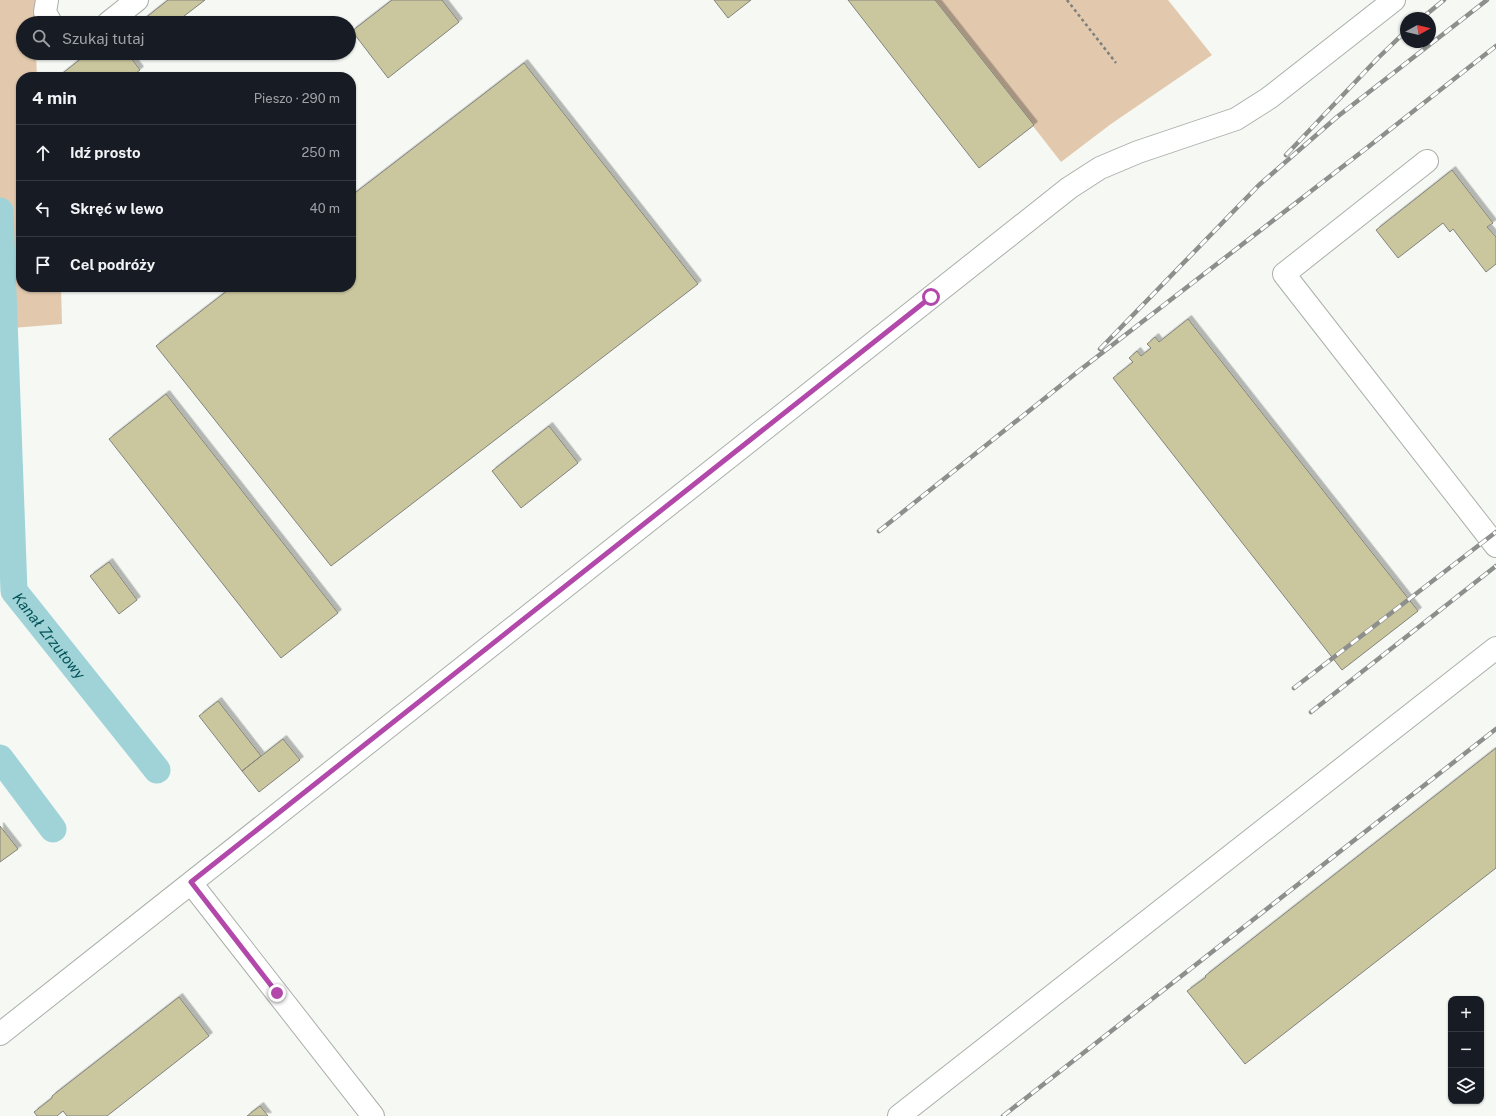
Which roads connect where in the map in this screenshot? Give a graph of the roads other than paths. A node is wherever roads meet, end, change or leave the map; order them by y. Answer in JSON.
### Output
{"nodes":[{"id":1,"x":47,"y":0,"type":"edge"},
{"id":2,"x":137,"y":0,"type":"edge"},
{"id":3,"x":1394,"y":0,"type":"edge"},
{"id":4,"x":47,"y":16,"type":"edge"},
{"id":5,"x":117,"y":16,"type":"edge"},
{"id":6,"x":1427,"y":161,"type":"dead end"},
{"id":7,"x":1496,"y":546,"type":"edge"},
{"id":8,"x":1496,"y":648,"type":"edge"},
{"id":9,"x":191,"y":882,"type":"junction"},
{"id":10,"x":0,"y":1034,"type":"edge"},
{"id":11,"x":373,"y":1116,"type":"edge"},
{"id":12,"x":899,"y":1116,"type":"edge"}],
"edges":[{"from":1,"to":4,"type":"lane"},
{"from":2,"to":5,"type":"lane"},
{"from":3,"to":9,"type":"lane"},
{"from":6,"to":7,"type":"lane"},
{"from":8,"to":12,"type":"lane"},
{"from":9,"to":10,"type":"lane"},
{"from":9,"to":11,"type":"lane"}]}
